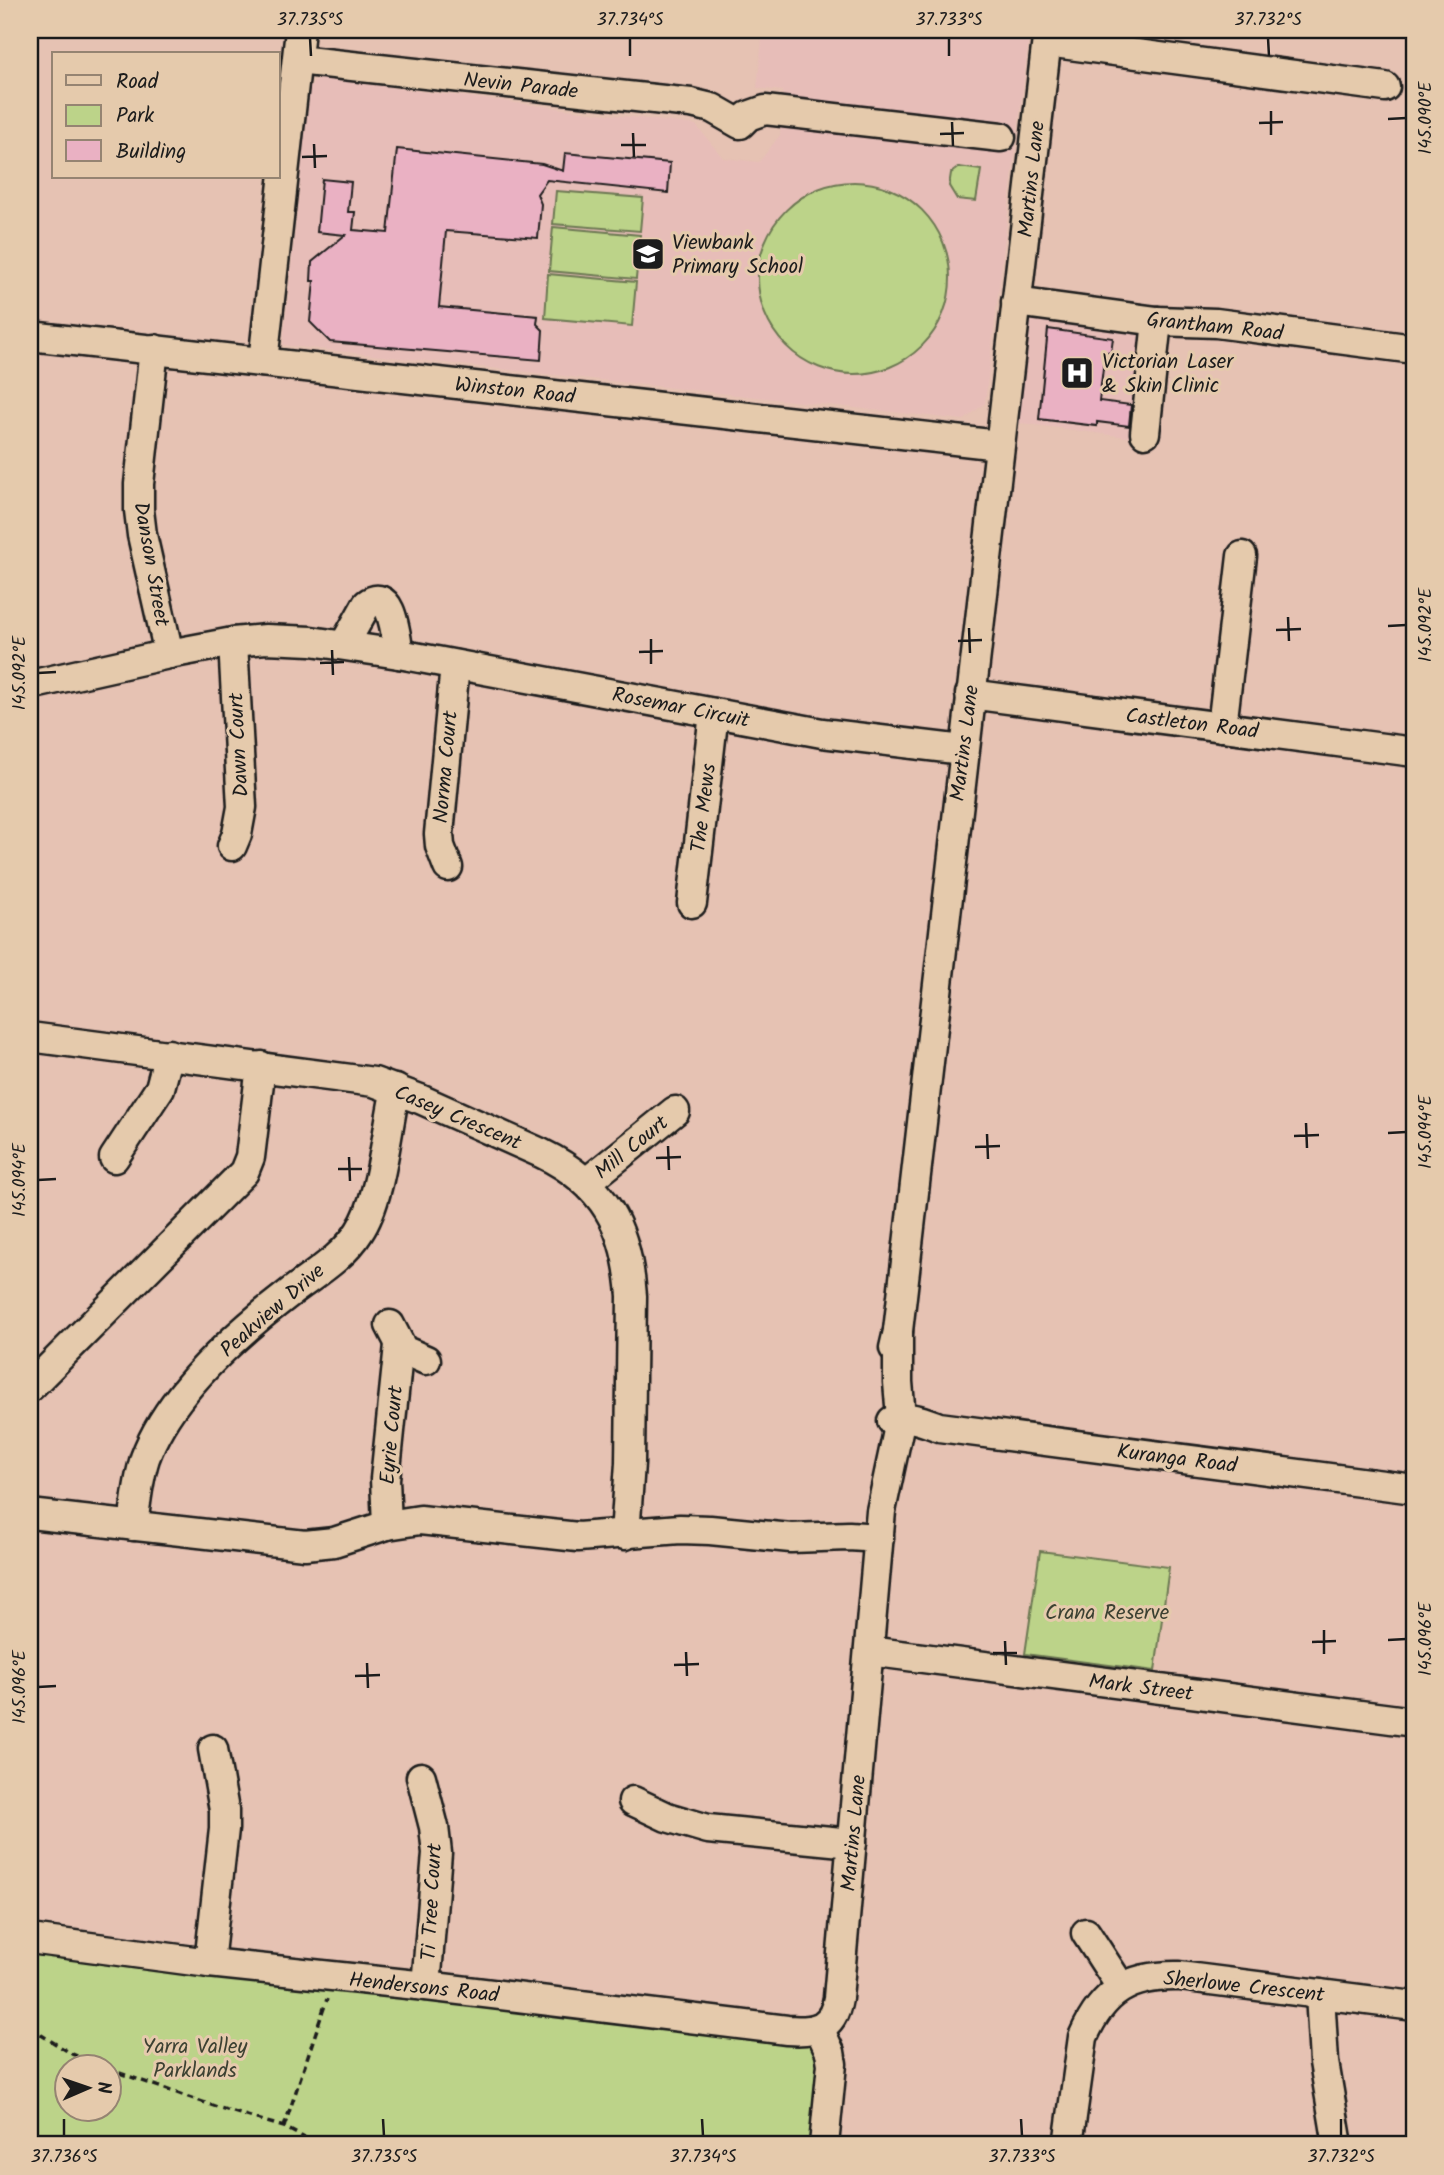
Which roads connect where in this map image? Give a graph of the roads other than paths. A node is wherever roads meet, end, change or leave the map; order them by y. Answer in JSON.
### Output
{"nodes":[{"id":1,"x":300,"y":30,"type":"edge"},
{"id":2,"x":1047,"y":36,"type":"edge"},
{"id":3,"x":297,"y":60,"type":"junction"},
{"id":4,"x":1385,"y":87,"type":"dead end"},
{"id":5,"x":1001,"y":137,"type":"dead end"},
{"id":6,"x":1016,"y":302,"type":"junction"},
{"id":7,"x":1157,"y":321,"type":"junction"},
{"id":8,"x":30,"y":336,"type":"edge"},
{"id":9,"x":154,"y":349,"type":"junction"},
{"id":10,"x":1414,"y":349,"type":"edge"},
{"id":11,"x":263,"y":362,"type":"junction"},
{"id":12,"x":1144,"y":433,"type":"dead end"},
{"id":13,"x":999,"y":444,"type":"junction"},
{"id":14,"x":1242,"y":556,"type":"dead end"},
{"id":15,"x":233,"y":642,"type":"junction"},
{"id":16,"x":344,"y":645,"type":"junction"},
{"id":17,"x":169,"y":654,"type":"junction"},
{"id":18,"x":399,"y":654,"type":"junction"},
{"id":19,"x":455,"y":665,"type":"junction"},
{"id":20,"x":30,"y":685,"type":"edge"},
{"id":21,"x":970,"y":694,"type":"junction"},
{"id":22,"x":714,"y":713,"type":"junction"},
{"id":23,"x":1222,"y":727,"type":"junction"},
{"id":24,"x":963,"y":750,"type":"junction"},
{"id":25,"x":1414,"y":752,"type":"edge"},
{"id":26,"x":232,"y":846,"type":"dead end"},
{"id":27,"x":449,"y":867,"type":"dead end"},
{"id":28,"x":692,"y":903,"type":"dead end"},
{"id":29,"x":30,"y":1037,"type":"edge"},
{"id":30,"x":169,"y":1054,"type":"junction"},
{"id":31,"x":261,"y":1066,"type":"junction"},
{"id":32,"x":396,"y":1089,"type":"junction"},
{"id":33,"x":675,"y":1111,"type":"dead end"},
{"id":34,"x":114,"y":1158,"type":"dead end"},
{"id":35,"x":587,"y":1182,"type":"junction"},
{"id":36,"x":426,"y":1360,"type":"dead end"},
{"id":37,"x":30,"y":1387,"type":"edge"},
{"id":38,"x":898,"y":1422,"type":"junction"},
{"id":39,"x":1414,"y":1489,"type":"edge"},
{"id":40,"x":30,"y":1514,"type":"edge"},
{"id":41,"x":387,"y":1525,"type":"junction"},
{"id":42,"x":134,"y":1526,"type":"junction"},
{"id":43,"x":631,"y":1534,"type":"junction"},
{"id":44,"x":879,"y":1535,"type":"junction"},
{"id":45,"x":869,"y":1651,"type":"junction"},
{"id":46,"x":1414,"y":1723,"type":"edge"},
{"id":47,"x":214,"y":1749,"type":"dead end"},
{"id":48,"x":421,"y":1777,"type":"dead end"},
{"id":49,"x":633,"y":1801,"type":"dead end"},
{"id":50,"x":852,"y":1843,"type":"junction"},
{"id":51,"x":1086,"y":1933,"type":"dead end"},
{"id":52,"x":30,"y":1939,"type":"edge"},
{"id":53,"x":209,"y":1964,"type":"junction"},
{"id":54,"x":426,"y":1986,"type":"junction"},
{"id":55,"x":1121,"y":1987,"type":"junction"},
{"id":56,"x":1320,"y":1994,"type":"junction"},
{"id":57,"x":1414,"y":2006,"type":"edge"},
{"id":58,"x":819,"y":2028,"type":"junction"},
{"id":59,"x":824,"y":2145,"type":"edge"},
{"id":60,"x":1068,"y":2145,"type":"edge"},
{"id":61,"x":1338,"y":2145,"type":"edge"}],
"edges":[{"from":1,"to":3,"type":"street"},
{"from":2,"to":4,"type":"street"},
{"from":2,"to":6,"type":"street","name":"Martins Lane"},
{"from":3,"to":5,"type":"street","name":"Nevin Parade"},
{"from":3,"to":11,"type":"street"},
{"from":6,"to":7,"type":"street","name":"Grantham Road"},
{"from":6,"to":13,"type":"street","name":"Martins Lane"},
{"from":7,"to":10,"type":"street","name":"Grantham Road"},
{"from":7,"to":12,"type":"street"},
{"from":8,"to":9,"type":"street","name":"Winston Road"},
{"from":9,"to":11,"type":"street","name":"Winston Road"},
{"from":9,"to":17,"type":"street","name":"Danson Street"},
{"from":11,"to":13,"type":"street","name":"Winston Road"},
{"from":13,"to":21,"type":"street","name":"Martins Lane"},
{"from":14,"to":23,"type":"street"},
{"from":15,"to":16,"type":"street","name":"Rosemar Circuit"},
{"from":15,"to":17,"type":"street","name":"Rosemar Circuit"},
{"from":15,"to":26,"type":"street","name":"Dawn Court"},
{"from":16,"to":18,"type":"street","name":"Rosemar Circuit"},
{"from":16,"to":18,"type":"street"},
{"from":17,"to":20,"type":"street","name":"Rosemar Circuit"},
{"from":18,"to":19,"type":"street","name":"Rosemar Circuit"},
{"from":19,"to":22,"type":"street","name":"Rosemar Circuit"},
{"from":19,"to":27,"type":"street","name":"Norma Court"},
{"from":21,"to":23,"type":"street","name":"Castleton Road"},
{"from":21,"to":24,"type":"street","name":"Martins Lane"},
{"from":22,"to":24,"type":"street","name":"Rosemar Circuit"},
{"from":22,"to":28,"type":"street","name":"The Mews"},
{"from":23,"to":25,"type":"street","name":"Castleton Road"},
{"from":24,"to":38,"type":"street","name":"Martins Lane"},
{"from":29,"to":30,"type":"street","name":"Casey Crescent"},
{"from":30,"to":31,"type":"street","name":"Casey Crescent"},
{"from":30,"to":34,"type":"street"},
{"from":31,"to":32,"type":"street","name":"Casey Crescent"},
{"from":31,"to":37,"type":"street"},
{"from":32,"to":35,"type":"street","name":"Casey Crescent"},
{"from":32,"to":42,"type":"street","name":"Peakview Drive"},
{"from":33,"to":35,"type":"street","name":"Mill Court"},
{"from":35,"to":43,"type":"street","name":"Casey Crescent"},
{"from":36,"to":41,"type":"street","name":"Eyrie Court"},
{"from":38,"to":39,"type":"street","name":"Kuranga Road"},
{"from":38,"to":44,"type":"street","name":"Martins Lane"},
{"from":40,"to":42,"type":"street"},
{"from":41,"to":42,"type":"street"},
{"from":41,"to":43,"type":"street"},
{"from":43,"to":44,"type":"street"},
{"from":44,"to":45,"type":"street","name":"Martins Lane"},
{"from":45,"to":46,"type":"street","name":"Mark Street"},
{"from":45,"to":50,"type":"street","name":"Martins Lane"},
{"from":47,"to":53,"type":"street"},
{"from":48,"to":54,"type":"street","name":"Ti Tree Court"},
{"from":49,"to":50,"type":"street"},
{"from":50,"to":58,"type":"street","name":"Martins Lane"},
{"from":51,"to":55,"type":"street"},
{"from":52,"to":53,"type":"street","name":"Hendersons Road"},
{"from":53,"to":54,"type":"street","name":"Hendersons Road"},
{"from":54,"to":58,"type":"street","name":"Hendersons Road"},
{"from":55,"to":56,"type":"street","name":"Sherlowe Crescent"},
{"from":55,"to":60,"type":"street","name":"Sherlowe Crescent"},
{"from":56,"to":57,"type":"street","name":"Sherlowe Crescent"},
{"from":56,"to":61,"type":"street"},
{"from":58,"to":59,"type":"street"}]}
